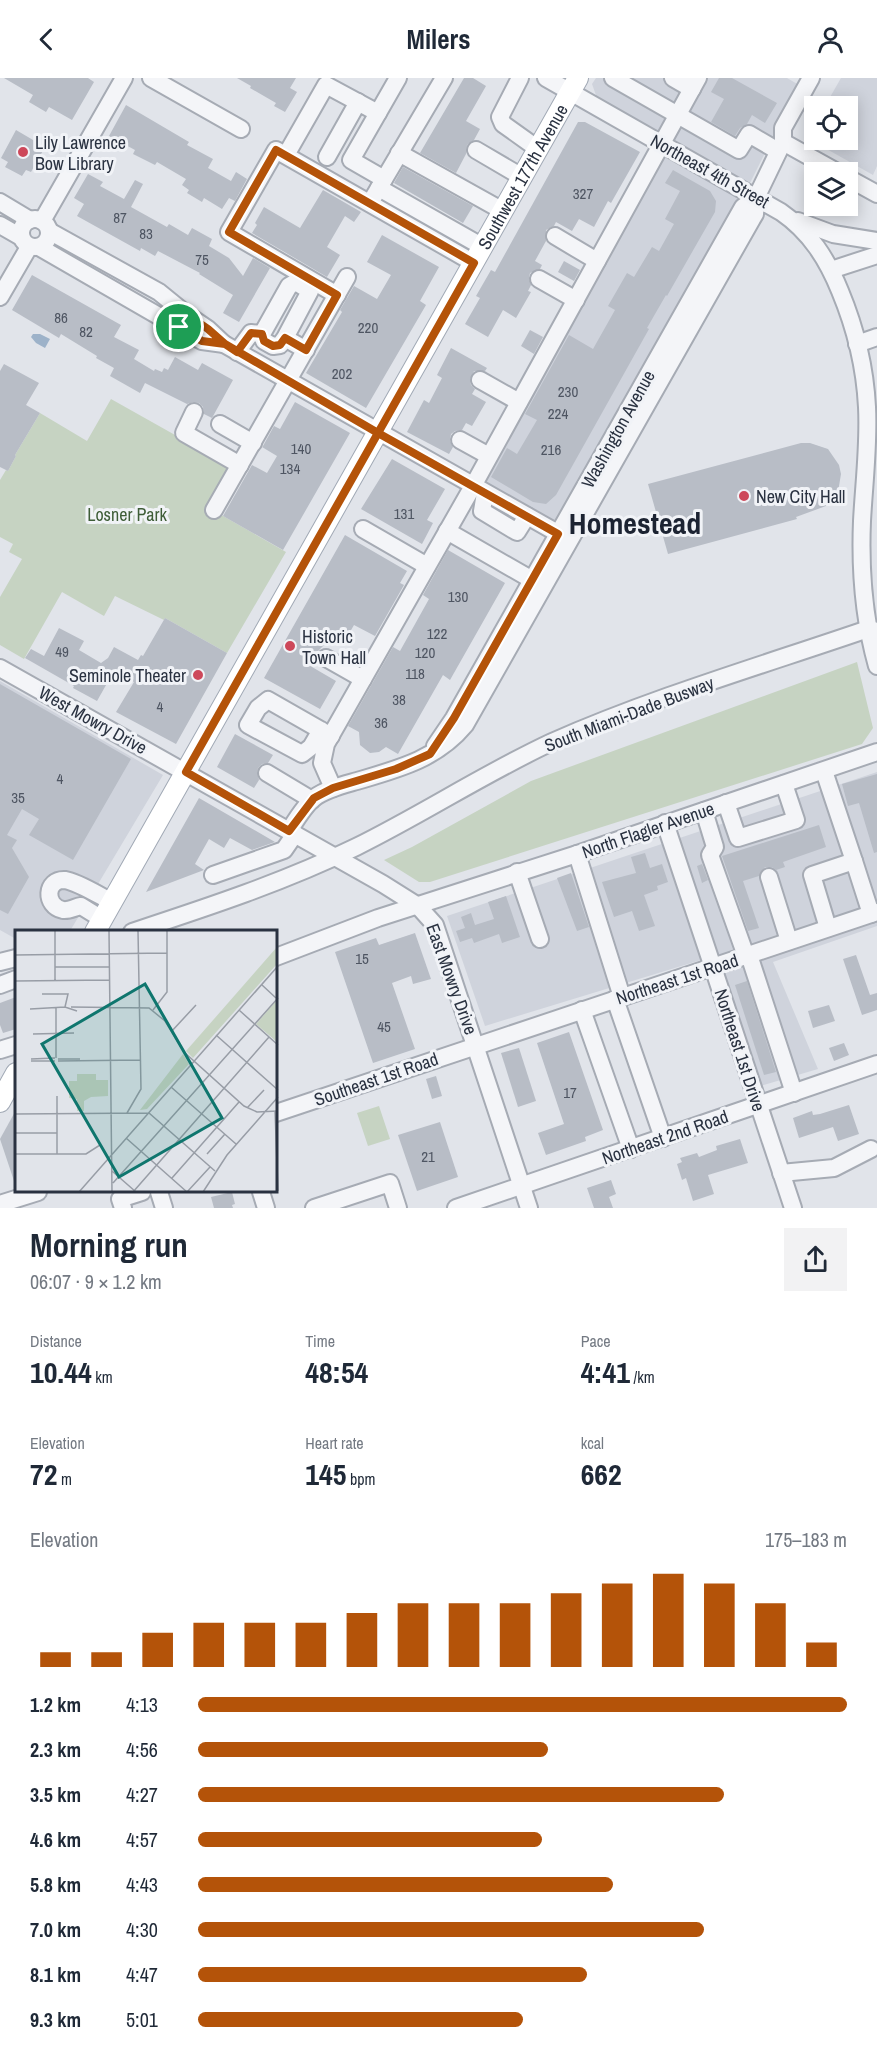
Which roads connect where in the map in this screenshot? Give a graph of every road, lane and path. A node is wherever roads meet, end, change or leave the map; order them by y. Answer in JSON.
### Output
{"nodes":[{"id":1,"x":124,"y":78,"type":"edge"},
{"id":2,"x":152,"y":78,"type":"edge"},
{"id":3,"x":398,"y":78,"type":"edge"},
{"id":4,"x":444,"y":78,"type":"edge"},
{"id":5,"x":520,"y":78,"type":"edge"},
{"id":6,"x":546,"y":78,"type":"edge"},
{"id":7,"x":613,"y":78,"type":"edge"},
{"id":8,"x":674,"y":78,"type":"edge"},
{"id":9,"x":811,"y":78,"type":"edge"},
{"id":10,"x":824,"y":78,"type":"edge"},
{"id":11,"x":695,"y":83,"type":"edge"},
{"id":12,"x":574,"y":85,"type":"edge"},
{"id":13,"x":358,"y":102,"type":"junction"},
{"id":14,"x":378,"y":113,"type":"junction"},
{"id":15,"x":677,"y":116,"type":"junction"},
{"id":16,"x":241,"y":129,"type":"dead end"},
{"id":17,"x":662,"y":144,"type":"junction"},
{"id":18,"x":781,"y":146,"type":"junction"},
{"id":19,"x":538,"y":149,"type":"junction"},
{"id":20,"x":476,"y":150,"type":"dead end"},
{"id":21,"x":281,"y":152,"type":"junction"},
{"id":22,"x":399,"y":153,"type":"junction"},
{"id":23,"x":327,"y":157,"type":"dead end"},
{"id":24,"x":815,"y":162,"type":"edge"},
{"id":25,"x":522,"y":177,"type":"junction"},
{"id":26,"x":382,"y":183,"type":"junction"},
{"id":27,"x":858,"y":184,"type":"edge"},
{"id":28,"x":877,"y":195,"type":"edge"},
{"id":29,"x":756,"y":198,"type":"junction"},
{"id":30,"x":0,"y":202,"type":"edge"},
{"id":31,"x":370,"y":203,"type":"junction"},
{"id":32,"x":503,"y":211,"type":"junction"},
{"id":33,"x":792,"y":219,"type":"junction"},
{"id":34,"x":40,"y":224,"type":"junction"},
{"id":35,"x":0,"y":225,"type":"edge"},
{"id":36,"x":555,"y":236,"type":"dead end"},
{"id":37,"x":877,"y":241,"type":"edge"},
{"id":38,"x":29,"y":244,"type":"junction"},
{"id":39,"x":478,"y":255,"type":"junction"},
{"id":40,"x":877,"y":255,"type":"edge"},
{"id":41,"x":597,"y":261,"type":"junction"},
{"id":42,"x":831,"y":270,"type":"junction"},
{"id":43,"x":121,"y":271,"type":"junction"},
{"id":44,"x":347,"y":277,"type":"dead end"},
{"id":45,"x":539,"y":279,"type":"dead end"},
{"id":46,"x":111,"y":289,"type":"junction"},
{"id":47,"x":337,"y":295,"type":"junction"},
{"id":48,"x":0,"y":297,"type":"edge"},
{"id":49,"x":576,"y":300,"type":"junction"},
{"id":50,"x":183,"y":321,"type":"junction"},
{"id":51,"x":262,"y":334,"type":"junction"},
{"id":52,"x":285,"y":338,"type":"junction"},
{"id":53,"x":877,"y":338,"type":"edge"},
{"id":54,"x":857,"y":344,"type":"junction"},
{"id":55,"x":231,"y":348,"type":"junction"},
{"id":56,"x":306,"y":350,"type":"junction"},
{"id":57,"x":480,"y":380,"type":"dead end"},
{"id":58,"x":288,"y":381,"type":"junction"},
{"id":59,"x":519,"y":402,"type":"junction"},
{"id":60,"x":194,"y":412,"type":"dead end"},
{"id":61,"x":220,"y":424,"type":"dead end"},
{"id":62,"x":378,"y":433,"type":"junction"},
{"id":63,"x":460,"y":440,"type":"dead end"},
{"id":64,"x":253,"y":443,"type":"junction"},
{"id":65,"x":489,"y":456,"type":"junction"},
{"id":66,"x":240,"y":465,"type":"junction"},
{"id":67,"x":871,"y":476,"type":"edge"},
{"id":68,"x":479,"y":490,"type":"junction"},
{"id":69,"x":214,"y":510,"type":"dead end"},
{"id":70,"x":363,"y":530,"type":"dead end"},
{"id":71,"x":447,"y":531,"type":"junction"},
{"id":72,"x":565,"y":538,"type":"junction"},
{"id":73,"x":427,"y":566,"type":"junction"},
{"id":74,"x":539,"y":583,"type":"junction"},
{"id":75,"x":874,"y":626,"type":"edge"},
{"id":76,"x":326,"y":658,"type":"dead end"},
{"id":77,"x":877,"y":666,"type":"edge"},
{"id":78,"x":0,"y":668,"type":"edge"},
{"id":79,"x":363,"y":679,"type":"junction"},
{"id":80,"x":877,"y":752,"type":"edge"},
{"id":81,"x":824,"y":771,"type":"junction"},
{"id":82,"x":186,"y":772,"type":"junction"},
{"id":83,"x":267,"y":773,"type":"dead end"},
{"id":84,"x":784,"y":784,"type":"junction"},
{"id":85,"x":333,"y":788,"type":"junction"},
{"id":86,"x":312,"y":800,"type":"junction"},
{"id":87,"x":726,"y":803,"type":"junction"},
{"id":88,"x":704,"y":811,"type":"junction"},
{"id":89,"x":665,"y":823,"type":"junction"},
{"id":90,"x":292,"y":832,"type":"junction"},
{"id":91,"x":577,"y":854,"type":"junction"},
{"id":92,"x":335,"y":856,"type":"junction"},
{"id":93,"x":854,"y":861,"type":"junction"},
{"id":94,"x":517,"y":872,"type":"junction"},
{"id":95,"x":213,"y":875,"type":"dead end"},
{"id":96,"x":769,"y":877,"type":"dead end"},
{"id":97,"x":418,"y":906,"type":"junction"},
{"id":98,"x":874,"y":913,"type":"edge"},
{"id":99,"x":103,"y":918,"type":"edge"},
{"id":100,"x":828,"y":928,"type":"junction"},
{"id":101,"x":138,"y":930,"type":"edge"},
{"id":102,"x":540,"y":939,"type":"dead end"},
{"id":103,"x":789,"y":941,"type":"junction"},
{"id":104,"x":278,"y":956,"type":"edge"},
{"id":105,"x":748,"y":956,"type":"junction"},
{"id":106,"x":15,"y":958,"type":"edge"},
{"id":107,"x":0,"y":962,"type":"edge"},
{"id":108,"x":713,"y":967,"type":"junction"},
{"id":109,"x":15,"y":979,"type":"edge"},
{"id":110,"x":0,"y":985,"type":"edge"},
{"id":111,"x":619,"y":998,"type":"junction"},
{"id":112,"x":582,"y":1010,"type":"junction"},
{"id":113,"x":15,"y":1045,"type":"edge"},
{"id":114,"x":476,"y":1045,"type":"junction"},
{"id":115,"x":0,"y":1050,"type":"edge"},
{"id":116,"x":877,"y":1064,"type":"edge"},
{"id":117,"x":15,"y":1075,"type":"edge"},
{"id":118,"x":794,"y":1093,"type":"junction"},
{"id":119,"x":0,"y":1102,"type":"edge"},
{"id":120,"x":758,"y":1104,"type":"junction"},
{"id":121,"x":278,"y":1112,"type":"edge"},
{"id":122,"x":663,"y":1138,"type":"junction"},
{"id":123,"x":631,"y":1149,"type":"junction"},
{"id":124,"x":871,"y":1149,"type":"dead end"},
{"id":125,"x":782,"y":1173,"type":"junction"},
{"id":126,"x":522,"y":1185,"type":"junction"},
{"id":127,"x":32,"y":1193,"type":"edge"},
{"id":128,"x":136,"y":1193,"type":"edge"},
{"id":129,"x":160,"y":1193,"type":"edge"},
{"id":130,"x":262,"y":1193,"type":"edge"},
{"id":131,"x":1,"y":1204,"type":"edge"},
{"id":132,"x":123,"y":1208,"type":"edge"},
{"id":133,"x":164,"y":1208,"type":"edge"},
{"id":134,"x":266,"y":1208,"type":"edge"},
{"id":135,"x":314,"y":1208,"type":"edge"},
{"id":136,"x":398,"y":1208,"type":"edge"},
{"id":137,"x":456,"y":1208,"type":"edge"},
{"id":138,"x":529,"y":1208,"type":"edge"},
{"id":139,"x":793,"y":1208,"type":"edge"}],
"edges":[{"from":1,"to":34,"type":"street"},
{"from":2,"to":16,"type":"street"},
{"from":3,"to":14,"type":"street"},
{"from":4,"to":22,"type":"street"},
{"from":5,"to":19,"type":"street"},
{"from":6,"to":12,"type":"street","name":"Northeast 4th Street"},
{"from":7,"to":15,"type":"street"},
{"from":8,"to":11,"type":"street"},
{"from":9,"to":18,"type":"street","name":"Washington Avenue"},
{"from":10,"to":18,"type":"street","name":"Washington Avenue"},
{"from":11,"to":15,"type":"street"},
{"from":12,"to":17,"type":"street","name":"Northeast 4th Street"},
{"from":12,"to":19,"type":"main road","name":"Southwest 177th Avenue"},
{"from":13,"to":14,"type":"street"},
{"from":13,"to":21,"type":"street"},
{"from":13,"to":23,"type":"street"},
{"from":14,"to":26,"type":"street"},
{"from":15,"to":17,"type":"street"},
{"from":15,"to":18,"type":"street"},
{"from":17,"to":29,"type":"street","name":"Northeast 4th Street"},
{"from":17,"to":41,"type":"street"},
{"from":18,"to":24,"type":"street"},
{"from":18,"to":29,"type":"street","name":"Washington Avenue"},
{"from":19,"to":25,"type":"main road","name":"Southwest 177th Avenue"},
{"from":20,"to":25,"type":"street"},
{"from":21,"to":31,"type":"street"},
{"from":21,"to":47,"type":"street"},
{"from":22,"to":26,"type":"street"},
{"from":22,"to":32,"type":"street"},
{"from":25,"to":32,"type":"main road","name":"Southwest 177th Avenue"},
{"from":26,"to":31,"type":"street"},
{"from":26,"to":39,"type":"street"},
{"from":27,"to":28,"type":"street"},
{"from":29,"to":33,"type":"street","name":"Northeast 4th Street"},
{"from":29,"to":72,"type":"street","name":"Washington Avenue"},
{"from":30,"to":34,"type":"street"},
{"from":31,"to":39,"type":"street"},
{"from":32,"to":39,"type":"main road","name":"Southwest 177th Avenue"},
{"from":33,"to":37,"type":"street"},
{"from":33,"to":42,"type":"street","name":"Northeast 4th Street"},
{"from":34,"to":38,"type":"street"},
{"from":34,"to":38,"type":"street"},
{"from":34,"to":43,"type":"street"},
{"from":35,"to":38,"type":"street"},
{"from":36,"to":41,"type":"street"},
{"from":38,"to":46,"type":"street"},
{"from":38,"to":48,"type":"street"},
{"from":39,"to":62,"type":"main road","name":"Southwest 177th Avenue"},
{"from":40,"to":42,"type":"street"},
{"from":41,"to":49,"type":"street"},
{"from":42,"to":54,"type":"street","name":"Northeast 4th Street"},
{"from":43,"to":46,"type":"street"},
{"from":43,"to":50,"type":"street"},
{"from":44,"to":47,"type":"street"},
{"from":45,"to":49,"type":"street"},
{"from":46,"to":50,"type":"street"},
{"from":47,"to":56,"type":"street"},
{"from":49,"to":59,"type":"street"},
{"from":50,"to":55,"type":"street"},
{"from":51,"to":52,"type":"street"},
{"from":51,"to":52,"type":"street"},
{"from":51,"to":55,"type":"street"},
{"from":52,"to":56,"type":"street"},
{"from":53,"to":54,"type":"street"},
{"from":54,"to":67,"type":"street","name":"Northeast 4th Street"},
{"from":55,"to":58,"type":"street"},
{"from":56,"to":58,"type":"street"},
{"from":57,"to":59,"type":"street"},
{"from":58,"to":62,"type":"street"},
{"from":58,"to":64,"type":"street"},
{"from":59,"to":65,"type":"street"},
{"from":60,"to":66,"type":"street"},
{"from":61,"to":64,"type":"street"},
{"from":62,"to":68,"type":"street"},
{"from":62,"to":82,"type":"main road","name":"Southwest 177th Avenue"},
{"from":63,"to":65,"type":"street"},
{"from":64,"to":66,"type":"street"},
{"from":65,"to":68,"type":"street"},
{"from":66,"to":69,"type":"street"},
{"from":67,"to":75,"type":"street","name":"Northeast 4th Street"},
{"from":68,"to":71,"type":"street"},
{"from":68,"to":72,"type":"street"},
{"from":70,"to":73,"type":"street"},
{"from":71,"to":73,"type":"street"},
{"from":71,"to":74,"type":"street"},
{"from":72,"to":74,"type":"street","name":"Washington Avenue"},
{"from":73,"to":79,"type":"street"},
{"from":74,"to":85,"type":"street","name":"Washington Avenue"},
{"from":75,"to":77,"type":"street","name":"Northeast 4th Street"},
{"from":75,"to":92,"type":"street","name":"South Miami-Dade Busway"},
{"from":76,"to":79,"type":"street"},
{"from":78,"to":82,"type":"street","name":"West Mowry Drive"},
{"from":79,"to":85,"type":"street"},
{"from":80,"to":81,"type":"street","name":"North Flagler Avenue"},
{"from":81,"to":84,"type":"street","name":"North Flagler Avenue"},
{"from":81,"to":93,"type":"street"},
{"from":82,"to":90,"type":"street","name":"East Mowry Drive"},
{"from":82,"to":99,"type":"main road","name":"Southwest 177th Avenue"},
{"from":83,"to":86,"type":"street"},
{"from":84,"to":87,"type":"street","name":"North Flagler Avenue"},
{"from":84,"to":87,"type":"street"},
{"from":85,"to":86,"type":"street","name":"Washington Avenue"},
{"from":86,"to":90,"type":"street"},
{"from":87,"to":88,"type":"street","name":"North Flagler Avenue"},
{"from":88,"to":89,"type":"street","name":"North Flagler Avenue"},
{"from":88,"to":105,"type":"street"},
{"from":89,"to":91,"type":"street","name":"North Flagler Avenue"},
{"from":89,"to":108,"type":"street","name":"Northeast 1st Drive"},
{"from":90,"to":92,"type":"street","name":"East Mowry Drive"},
{"from":90,"to":95,"type":"street"},
{"from":91,"to":94,"type":"street","name":"North Flagler Avenue"},
{"from":91,"to":111,"type":"street"},
{"from":92,"to":97,"type":"street","name":"East Mowry Drive"},
{"from":92,"to":101,"type":"street","name":"South Miami-Dade Busway"},
{"from":93,"to":98,"type":"street"},
{"from":93,"to":100,"type":"street"},
{"from":94,"to":97,"type":"street","name":"North Flagler Avenue"},
{"from":94,"to":102,"type":"street"},
{"from":96,"to":103,"type":"street"},
{"from":97,"to":104,"type":"street","name":"North Flagler Avenue"},
{"from":97,"to":114,"type":"street","name":"East Mowry Drive"},
{"from":98,"to":100,"type":"street","name":"Northeast 1st Road"},
{"from":100,"to":103,"type":"street","name":"Northeast 1st Road"},
{"from":103,"to":105,"type":"street","name":"Northeast 1st Road"},
{"from":105,"to":108,"type":"street","name":"Northeast 1st Road"},
{"from":105,"to":118,"type":"street"},
{"from":106,"to":107,"type":"street"},
{"from":108,"to":111,"type":"street","name":"Northeast 1st Road"},
{"from":108,"to":120,"type":"street","name":"Northeast 1st Drive"},
{"from":109,"to":110,"type":"street"},
{"from":111,"to":112,"type":"street","name":"Northeast 1st Road"},
{"from":111,"to":122,"type":"street"},
{"from":112,"to":114,"type":"street","name":"Northeast 1st Road"},
{"from":112,"to":123,"type":"street"},
{"from":113,"to":115,"type":"street"},
{"from":114,"to":121,"type":"street","name":"Southeast 1st Road"},
{"from":114,"to":126,"type":"street","name":"East Mowry Drive"},
{"from":116,"to":118,"type":"street","name":"Northeast 2nd Road"},
{"from":117,"to":119,"type":"main road"},
{"from":118,"to":120,"type":"street","name":"Northeast 2nd Road"},
{"from":120,"to":122,"type":"street","name":"Northeast 2nd Road"},
{"from":120,"to":125,"type":"street","name":"Northeast 1st Drive"},
{"from":122,"to":123,"type":"street","name":"Northeast 2nd Road"},
{"from":123,"to":126,"type":"street","name":"Northeast 2nd Road"},
{"from":124,"to":125,"type":"street"},
{"from":125,"to":139,"type":"street","name":"Northeast 1st Drive"},
{"from":126,"to":137,"type":"street","name":"Northeast 2nd Road"},
{"from":126,"to":138,"type":"street","name":"East Mowry Drive"},
{"from":127,"to":131,"type":"street"},
{"from":128,"to":132,"type":"street"},
{"from":129,"to":133,"type":"street"},
{"from":130,"to":134,"type":"street"},
{"from":135,"to":136,"type":"street"}]}
